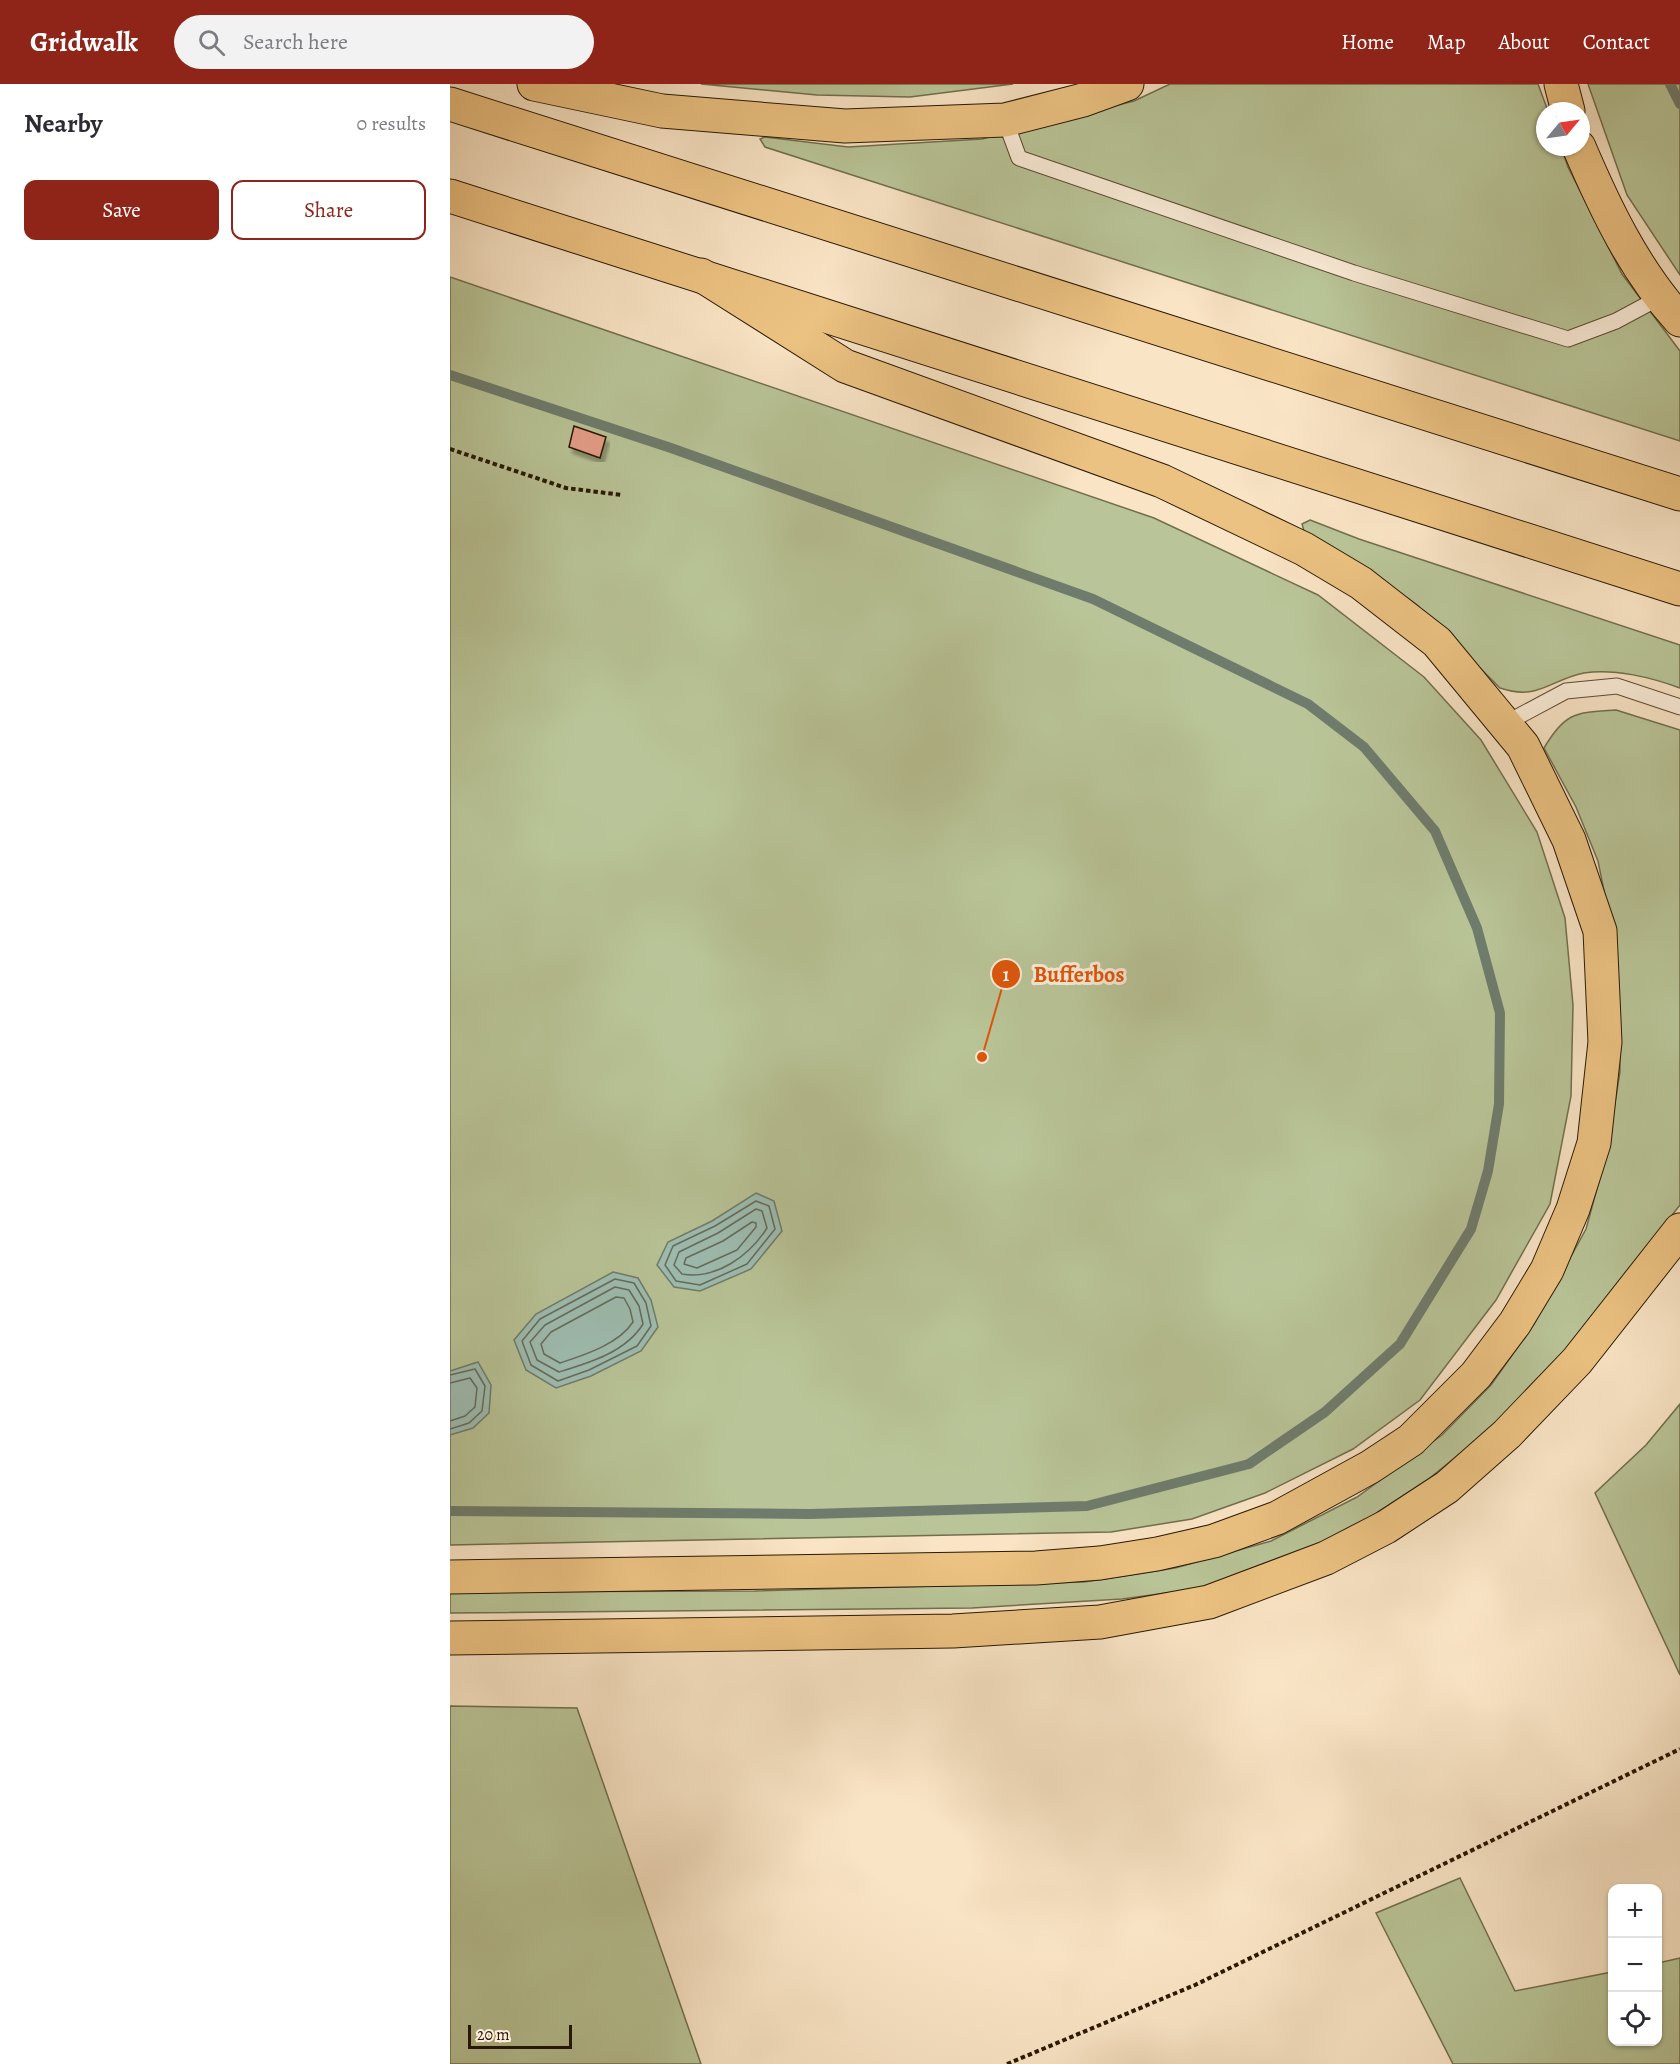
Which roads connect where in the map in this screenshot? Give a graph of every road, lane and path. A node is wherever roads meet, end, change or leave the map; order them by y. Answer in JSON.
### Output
{"nodes":[{"id":1,"x":534,"y":84,"type":"edge"},
{"id":2,"x":1127,"y":84,"type":"edge"},
{"id":3,"x":1561,"y":84,"type":"edge"},
{"id":4,"x":1566,"y":102,"type":"edge"},
{"id":5,"x":450,"y":104,"type":"edge"},
{"id":6,"x":1005,"y":120,"type":"junction"},
{"id":7,"x":1583,"y":156,"type":"edge"},
{"id":8,"x":450,"y":196,"type":"edge"},
{"id":9,"x":701,"y":275,"type":"junction"},
{"id":10,"x":1670,"y":309,"type":"edge"},
{"id":11,"x":450,"y":448,"type":"edge"},
{"id":12,"x":1680,"y":494,"type":"edge"},
{"id":13,"x":622,"y":495,"type":"dead end"},
{"id":14,"x":1680,"y":589,"type":"edge"},
{"id":15,"x":1680,"y":707,"type":"edge"},
{"id":16,"x":1506,"y":723,"type":"junction"},
{"id":17,"x":1680,"y":1230,"type":"edge"},
{"id":18,"x":450,"y":1577,"type":"edge"},
{"id":19,"x":450,"y":1638,"type":"edge"},
{"id":20,"x":1680,"y":1749,"type":"edge"},
{"id":21,"x":1007,"y":2064,"type":"edge"}],
"edges":[{"from":1,"to":6,"type":"highway"},
{"from":2,"to":6,"type":"highway"},
{"from":3,"to":4,"type":"highway"},
{"from":5,"to":12,"type":"highway"},
{"from":6,"to":10,"type":"lane"},
{"from":7,"to":10,"type":"highway"},
{"from":8,"to":9,"type":"highway"},
{"from":9,"to":14,"type":"highway"},
{"from":9,"to":16,"type":"highway"},
{"from":11,"to":13,"type":"path"},
{"from":15,"to":16,"type":"lane"},
{"from":16,"to":18,"type":"highway"},
{"from":17,"to":19,"type":"highway"},
{"from":20,"to":21,"type":"path"}]}
